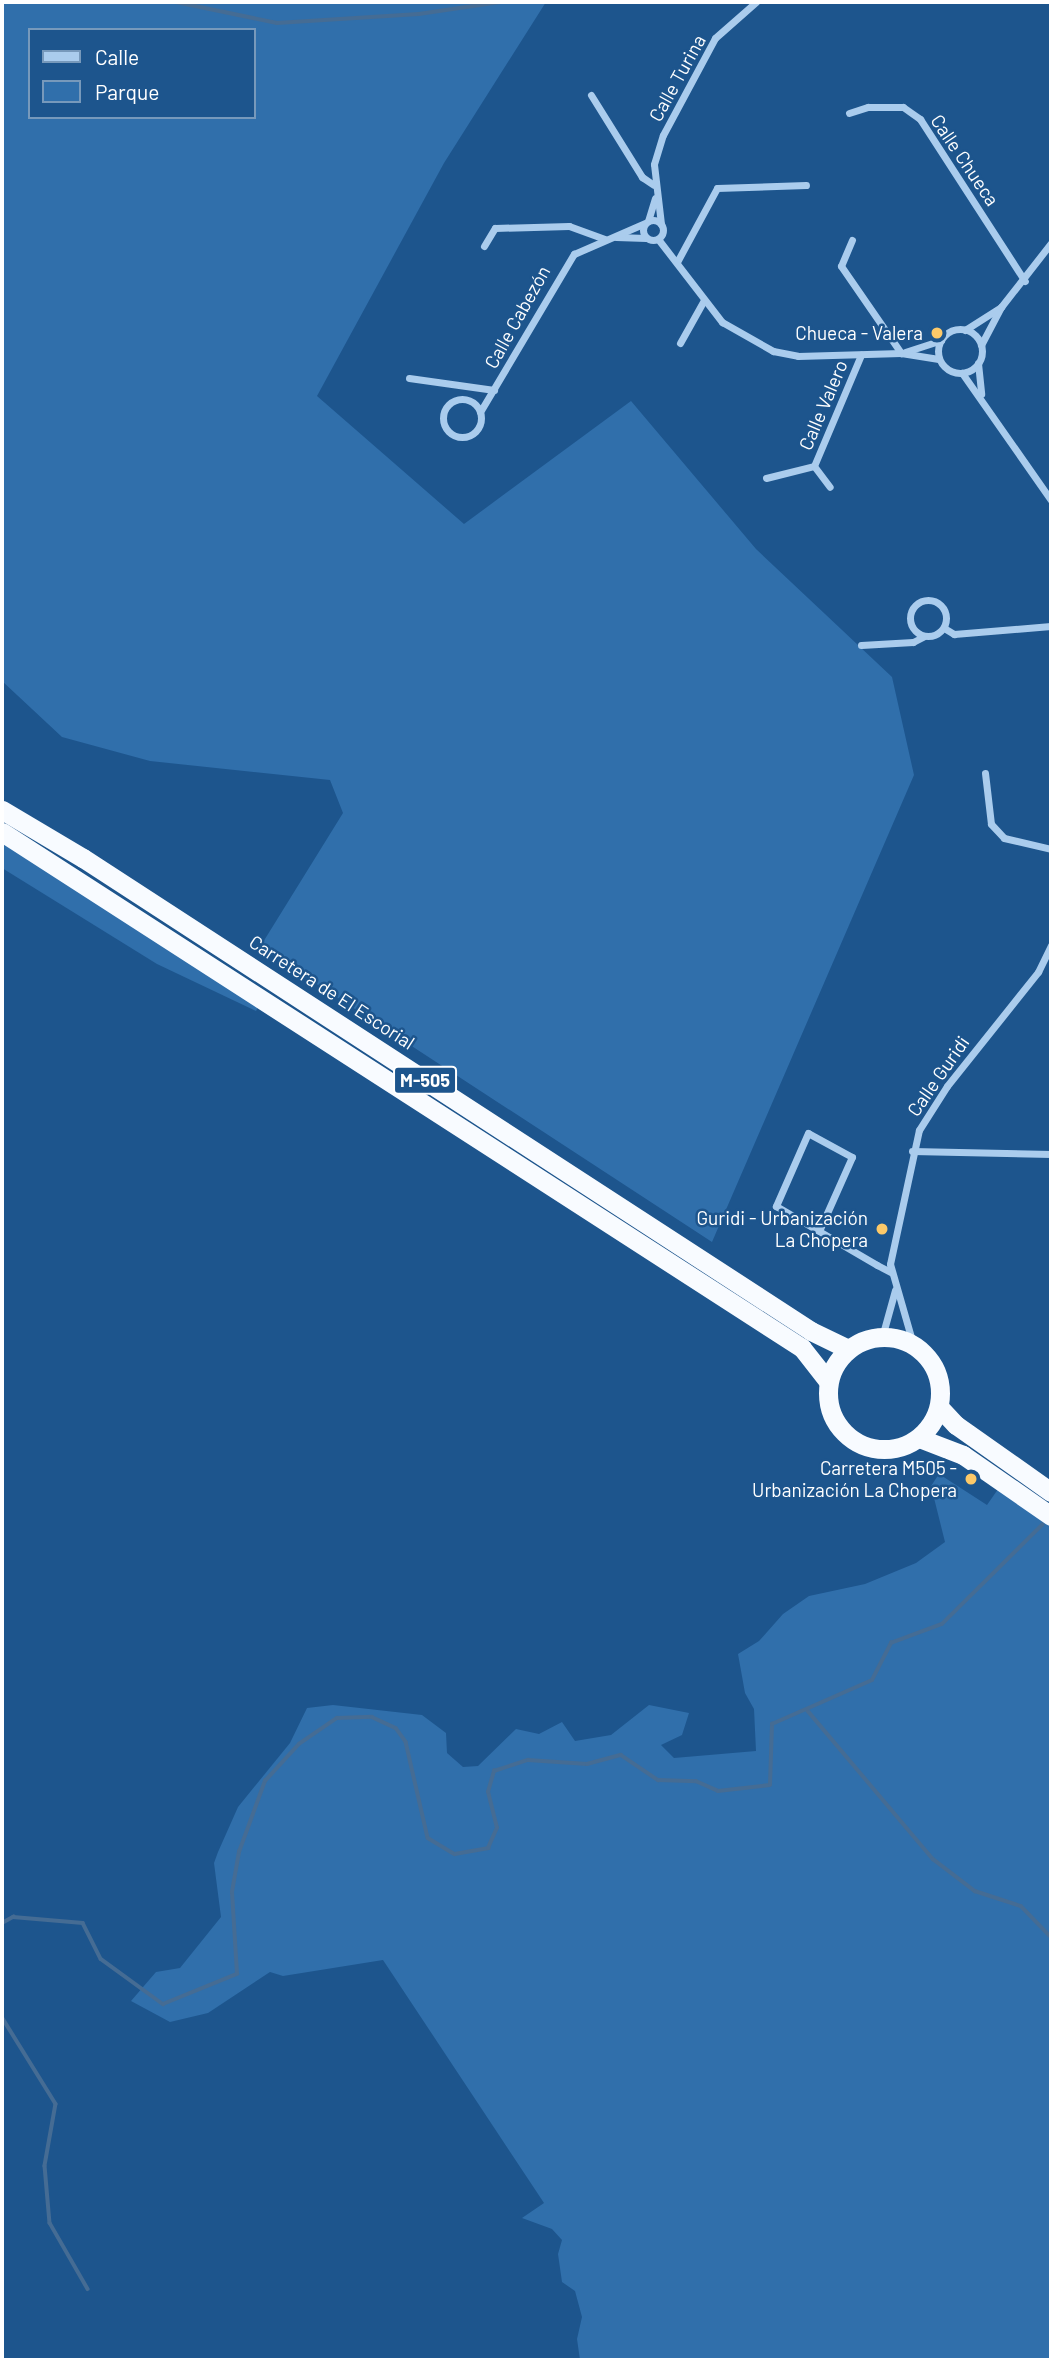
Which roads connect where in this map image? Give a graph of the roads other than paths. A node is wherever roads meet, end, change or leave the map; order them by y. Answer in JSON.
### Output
{"nodes":[{"id":1,"x":756,"y":2,"type":"edge"},
{"id":2,"x":592,"y":95,"type":"dead end"},
{"id":3,"x":849,"y":113,"type":"dead end"},
{"id":4,"x":806,"y":185,"type":"dead end"},
{"id":5,"x":654,"y":186,"type":"junction"},
{"id":6,"x":656,"y":197,"type":"junction"},
{"id":7,"x":646,"y":222,"type":"junction"},
{"id":8,"x":662,"y":228,"type":"junction"},
{"id":9,"x":608,"y":238,"type":"junction"},
{"id":10,"x":646,"y":239,"type":"junction"},
{"id":11,"x":658,"y":239,"type":"junction"},
{"id":12,"x":852,"y":240,"type":"dead end"},
{"id":13,"x":484,"y":246,"type":"dead end"},
{"id":14,"x":1050,"y":248,"type":"edge"},
{"id":15,"x":669,"y":250,"type":"junction"},
{"id":16,"x":677,"y":262,"type":"junction"},
{"id":17,"x":1025,"y":281,"type":"junction"},
{"id":18,"x":704,"y":300,"type":"junction"},
{"id":19,"x":1002,"y":307,"type":"junction"},
{"id":20,"x":965,"y":330,"type":"junction"},
{"id":21,"x":941,"y":340,"type":"junction"},
{"id":22,"x":680,"y":343,"type":"dead end"},
{"id":23,"x":981,"y":345,"type":"junction"},
{"id":24,"x":901,"y":353,"type":"junction"},
{"id":25,"x":861,"y":355,"type":"junction"},
{"id":26,"x":939,"y":359,"type":"junction"},
{"id":27,"x":978,"y":363,"type":"junction"},
{"id":28,"x":962,"y":373,"type":"junction"},
{"id":29,"x":410,"y":378,"type":"dead end"},
{"id":30,"x":494,"y":390,"type":"junction"},
{"id":31,"x":981,"y":394,"type":"junction"},
{"id":32,"x":480,"y":412,"type":"junction"},
{"id":33,"x":814,"y":467,"type":"junction"},
{"id":34,"x":766,"y":478,"type":"dead end"},
{"id":35,"x":830,"y":487,"type":"dead end"},
{"id":36,"x":1051,"y":500,"type":"edge"},
{"id":37,"x":1051,"y":626,"type":"edge"},
{"id":38,"x":944,"y":628,"type":"junction"},
{"id":39,"x":923,"y":636,"type":"junction"},
{"id":40,"x":861,"y":645,"type":"dead end"},
{"id":41,"x":985,"y":773,"type":"dead end"},
{"id":42,"x":2,"y":810,"type":"edge"},
{"id":43,"x":2,"y":832,"type":"edge"},
{"id":44,"x":1051,"y":849,"type":"edge"},
{"id":45,"x":1051,"y":945,"type":"edge"},
{"id":46,"x":912,"y":1151,"type":"junction"},
{"id":47,"x":1051,"y":1154,"type":"edge"},
{"id":48,"x":818,"y":1231,"type":"junction"},
{"id":49,"x":891,"y":1272,"type":"junction"},
{"id":50,"x":896,"y":1286,"type":"junction"},
{"id":51,"x":882,"y":1336,"type":"junction"},
{"id":52,"x":913,"y":1344,"type":"junction"},
{"id":53,"x":848,"y":1349,"type":"junction"},
{"id":54,"x":828,"y":1381,"type":"junction"},
{"id":55,"x":939,"y":1407,"type":"junction"},
{"id":56,"x":919,"y":1437,"type":"junction"},
{"id":57,"x":1051,"y":1492,"type":"edge"},
{"id":58,"x":1051,"y":1516,"type":"edge"}],
"edges":[{"from":1,"to":5,"type":"street","name":"Calle Turina"},
{"from":2,"to":5,"type":"street"},
{"from":3,"to":17,"type":"street","name":"Calle Chueca"},
{"from":4,"to":16,"type":"street"},
{"from":5,"to":6,"type":"street","name":"Calle Turina"},
{"from":6,"to":7,"type":"street","name":"Calle Turina"},
{"from":6,"to":8,"type":"street","name":"Calle Turina"},
{"from":7,"to":8,"type":"street"},
{"from":7,"to":9,"type":"street","name":"Calle Cabezón"},
{"from":7,"to":10,"type":"street"},
{"from":8,"to":11,"type":"street"},
{"from":8,"to":15,"type":"street","name":"Calle Valero"},
{"from":9,"to":10,"type":"street","name":"Calle Cabezón"},
{"from":9,"to":13,"type":"street","name":"Calle Cabezón"},
{"from":9,"to":30,"type":"street","name":"Calle Cabezón"},
{"from":10,"to":11,"type":"street","name":"Calle Cabezón"},
{"from":11,"to":15,"type":"street","name":"Calle Valero"},
{"from":12,"to":24,"type":"street"},
{"from":14,"to":17,"type":"street"},
{"from":15,"to":16,"type":"street","name":"Calle Valero"},
{"from":16,"to":18,"type":"street","name":"Calle Valero"},
{"from":17,"to":19,"type":"street"},
{"from":18,"to":22,"type":"street"},
{"from":18,"to":25,"type":"street","name":"Calle Valero"},
{"from":19,"to":20,"type":"street"},
{"from":19,"to":23,"type":"street"},
{"from":20,"to":21,"type":"street"},
{"from":20,"to":23,"type":"street"},
{"from":21,"to":24,"type":"street","name":"Calle Valero"},
{"from":21,"to":26,"type":"street"},
{"from":23,"to":27,"type":"street"},
{"from":24,"to":25,"type":"street","name":"Calle Valero"},
{"from":24,"to":26,"type":"street","name":"Calle Valero"},
{"from":25,"to":33,"type":"street","name":"Calle Valero"},
{"from":26,"to":28,"type":"street"},
{"from":27,"to":28,"type":"street"},
{"from":27,"to":31,"type":"street"},
{"from":28,"to":31,"type":"street"},
{"from":29,"to":30,"type":"street","name":"Calle Cabezón"},
{"from":30,"to":32,"type":"street","name":"Calle Cabezón"},
{"from":31,"to":36,"type":"street"},
{"from":32,"to":32,"type":"street","name":"Calle Cabezón"},
{"from":33,"to":34,"type":"street","name":"Calle Valero"},
{"from":33,"to":35,"type":"street","name":"Calle Valero"},
{"from":37,"to":38,"type":"street"},
{"from":38,"to":39,"type":"street"},
{"from":38,"to":39,"type":"street"},
{"from":39,"to":40,"type":"street"},
{"from":41,"to":44,"type":"street"},
{"from":42,"to":53,"type":"highway","name":"Carretera de El Escorial","number":"M-505"},
{"from":43,"to":54,"type":"highway","number":"M-505"},
{"from":45,"to":46,"type":"street","name":"Calle Guridi"},
{"from":46,"to":47,"type":"street"},
{"from":46,"to":49,"type":"street","name":"Calle Guridi"},
{"from":48,"to":48,"type":"street"},
{"from":48,"to":49,"type":"street"},
{"from":49,"to":50,"type":"street","name":"Calle Guridi"},
{"from":50,"to":51,"type":"street"},
{"from":50,"to":52,"type":"street","name":"Calle Guridi"},
{"from":51,"to":52,"type":"highway"},
{"from":51,"to":53,"type":"highway"},
{"from":52,"to":55,"type":"highway"},
{"from":53,"to":54,"type":"highway"},
{"from":54,"to":56,"type":"highway"},
{"from":55,"to":56,"type":"highway"},
{"from":55,"to":57,"type":"highway"},
{"from":56,"to":58,"type":"highway"}]}
